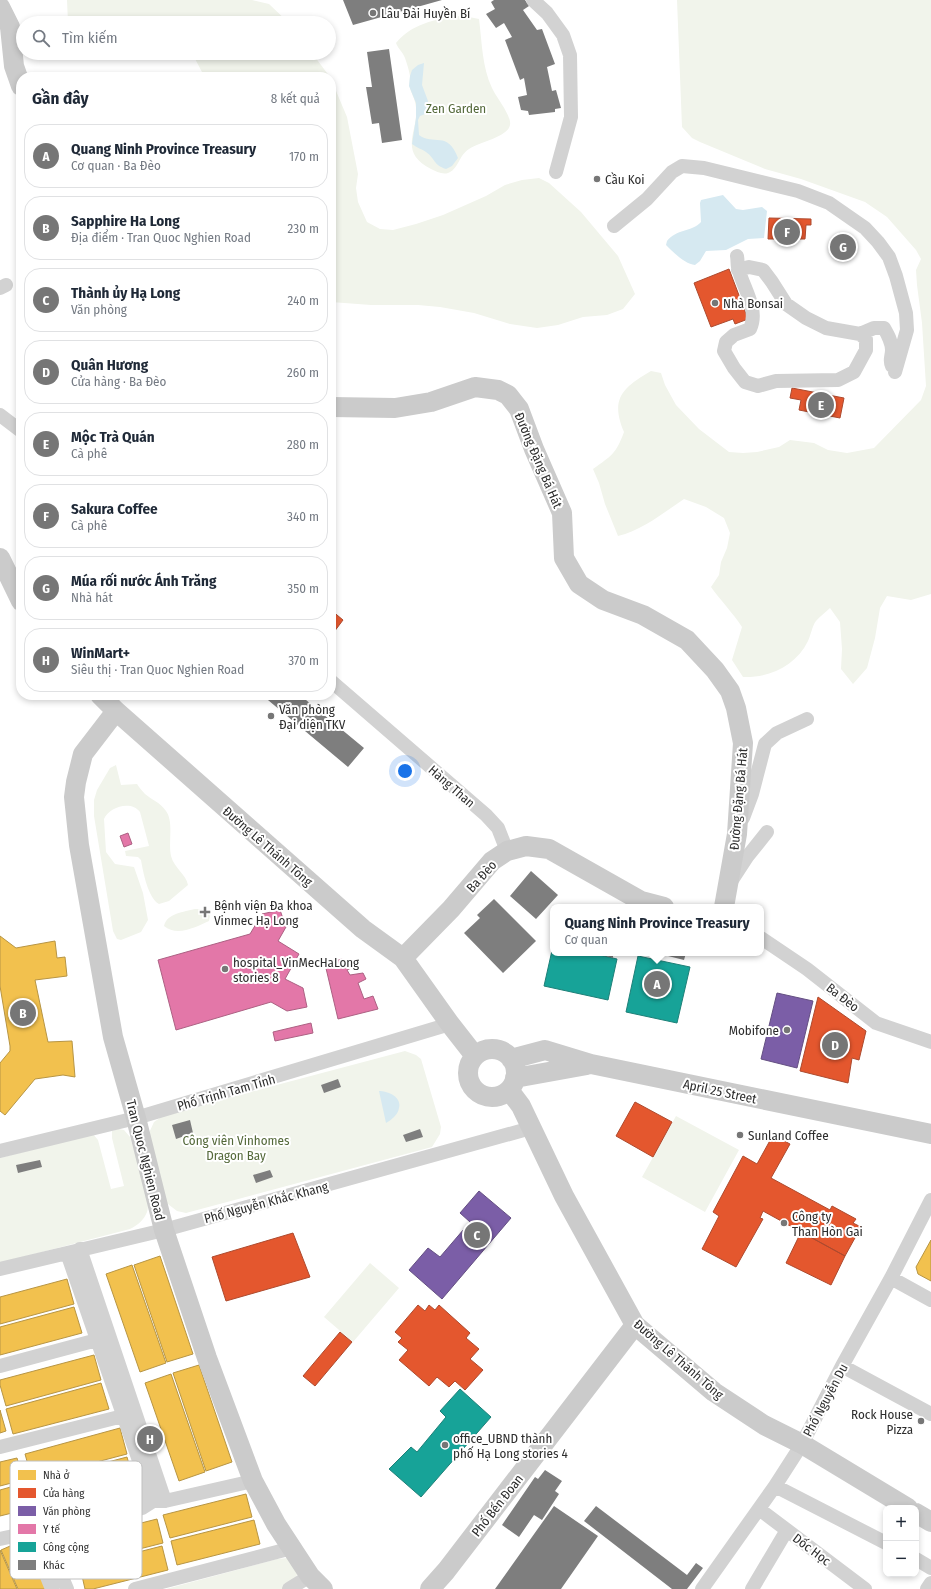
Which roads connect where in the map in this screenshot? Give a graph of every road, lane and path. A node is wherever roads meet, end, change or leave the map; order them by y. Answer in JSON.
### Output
{"nodes":[{"id":1,"x":533,"y":0,"type":"edge"},
{"id":2,"x":0,"y":7,"type":"edge"},
{"id":3,"x":16,"y":72,"type":"edge"},
{"id":4,"x":556,"y":172,"type":"dead end"},
{"id":5,"x":614,"y":226,"type":"dead end"},
{"id":6,"x":737,"y":256,"type":"dead end"},
{"id":7,"x":738,"y":270,"type":"junction"},
{"id":8,"x":860,"y":334,"type":"junction"},
{"id":9,"x":336,"y":407,"type":"edge"},
{"id":10,"x":0,"y":415,"type":"edge"},
{"id":11,"x":16,"y":427,"type":"edge"},
{"id":12,"x":0,"y":558,"type":"edge"},
{"id":13,"x":16,"y":591,"type":"edge"},
{"id":14,"x":336,"y":685,"type":"edge"},
{"id":15,"x":105,"y":700,"type":"edge"},
{"id":16,"x":116,"y":711,"type":"junction"},
{"id":17,"x":807,"y":720,"type":"dead end"},
{"id":18,"x":767,"y":832,"type":"dead end"},
{"id":19,"x":737,"y":834,"type":"junction"},
{"id":20,"x":507,"y":851,"type":"junction"},
{"id":21,"x":728,"y":887,"type":"junction"},
{"id":22,"x":652,"y":904,"type":"edge"},
{"id":23,"x":725,"y":904,"type":"edge"},
{"id":24,"x":764,"y":940,"type":"edge"},
{"id":25,"x":403,"y":958,"type":"junction"},
{"id":26,"x":450,"y":1024,"type":"junction"},
{"id":27,"x":931,"y":1042,"type":"edge"},
{"id":28,"x":475,"y":1056,"type":"junction"},
{"id":29,"x":511,"y":1059,"type":"junction"},
{"id":30,"x":591,"y":1064,"type":"junction"},
{"id":31,"x":512,"y":1084,"type":"junction"},
{"id":32,"x":136,"y":1118,"type":"junction"},
{"id":33,"x":531,"y":1128,"type":"junction"},
{"id":34,"x":931,"y":1134,"type":"edge"},
{"id":35,"x":0,"y":1151,"type":"edge"},
{"id":36,"x":931,"y":1200,"type":"edge"},
{"id":37,"x":164,"y":1230,"type":"junction"},
{"id":38,"x":73,"y":1251,"type":"junction"},
{"id":39,"x":0,"y":1269,"type":"edge"},
{"id":40,"x":891,"y":1278,"type":"junction"},
{"id":41,"x":931,"y":1300,"type":"edge"},
{"id":42,"x":635,"y":1325,"type":"junction"},
{"id":43,"x":97,"y":1340,"type":"junction"},
{"id":44,"x":0,"y":1366,"type":"edge"},
{"id":45,"x":842,"y":1366,"type":"junction"},
{"id":46,"x":931,"y":1414,"type":"edge"},
{"id":47,"x":123,"y":1416,"type":"junction"},
{"id":48,"x":802,"y":1444,"type":"junction"},
{"id":49,"x":0,"y":1447,"type":"edge"},
{"id":50,"x":253,"y":1481,"type":"junction"},
{"id":51,"x":775,"y":1486,"type":"junction"},
{"id":52,"x":159,"y":1501,"type":"junction"},
{"id":53,"x":903,"y":1505,"type":"edge"},
{"id":54,"x":142,"y":1508,"type":"edge"},
{"id":55,"x":759,"y":1508,"type":"junction"},
{"id":56,"x":919,"y":1515,"type":"edge"},
{"id":57,"x":931,"y":1522,"type":"edge"},
{"id":58,"x":787,"y":1530,"type":"junction"},
{"id":59,"x":10,"y":1537,"type":"edge"},
{"id":60,"x":0,"y":1539,"type":"edge"},
{"id":61,"x":883,"y":1542,"type":"edge"},
{"id":62,"x":292,"y":1548,"type":"junction"},
{"id":63,"x":919,"y":1561,"type":"edge"},
{"id":64,"x":931,"y":1568,"type":"edge"},
{"id":65,"x":49,"y":1579,"type":"edge"},
{"id":66,"x":62,"y":1579,"type":"edge"},
{"id":67,"x":317,"y":1582,"type":"edge"},
{"id":68,"x":931,"y":1583,"type":"edge"},
{"id":69,"x":52,"y":1589,"type":"edge"},
{"id":70,"x":67,"y":1589,"type":"edge"},
{"id":71,"x":135,"y":1589,"type":"edge"},
{"id":72,"x":289,"y":1589,"type":"edge"},
{"id":73,"x":430,"y":1589,"type":"edge"},
{"id":74,"x":702,"y":1589,"type":"edge"},
{"id":75,"x":752,"y":1589,"type":"edge"},
{"id":76,"x":865,"y":1589,"type":"edge"},
{"id":77,"x":927,"y":1589,"type":"edge"}],
"edges":[{"from":1,"to":4,"type":"street"},
{"from":2,"to":3,"type":"street"},
{"from":5,"to":8,"type":"street"},
{"from":6,"to":7,"type":"street"},
{"from":7,"to":8,"type":"street"},
{"from":7,"to":8,"type":"street"},
{"from":9,"to":19,"type":"street","name":"Đường Đặng Bá Hát"},
{"from":10,"to":11,"type":"street"},
{"from":12,"to":13,"type":"street"},
{"from":14,"to":20,"type":"street","name":"Hàng Than"},
{"from":15,"to":16,"type":"street","name":"Đường Lê Thánh Tông"},
{"from":16,"to":25,"type":"street","name":"Đường Lê Thánh Tông"},
{"from":16,"to":32,"type":"street","name":"Tran Quoc Nghien Road"},
{"from":17,"to":19,"type":"street"},
{"from":18,"to":21,"type":"street"},
{"from":19,"to":21,"type":"street","name":"Đường Đặng Bá Hát"},
{"from":20,"to":22,"type":"street","name":"Ba Đèo"},
{"from":20,"to":25,"type":"street","name":"Ba Đèo"},
{"from":21,"to":23,"type":"street","name":"Đường Đặng Bá Hát"},
{"from":24,"to":27,"type":"street","name":"Ba Đèo"},
{"from":25,"to":26,"type":"street","name":"Đường Lê Thánh Tông"},
{"from":26,"to":28,"type":"street","name":"Đường Lê Thánh Tông"},
{"from":26,"to":32,"type":"street","name":"Phố Trịnh Tam Tỉnh"},
{"from":28,"to":29,"type":"street"},
{"from":28,"to":31,"type":"street"},
{"from":29,"to":30,"type":"street","name":"April 25 Street"},
{"from":29,"to":31,"type":"street"},
{"from":30,"to":31,"type":"street"},
{"from":30,"to":34,"type":"street","name":"April 25 Street"},
{"from":31,"to":33,"type":"street","name":"Đường Lê Thánh Tông"},
{"from":32,"to":35,"type":"street","name":"Phố Trịnh Tam Tỉnh"},
{"from":32,"to":37,"type":"street","name":"Tran Quoc Nghien Road"},
{"from":33,"to":37,"type":"street","name":"Phố Nguyễn Khắc Khang"},
{"from":33,"to":42,"type":"street","name":"Đường Lê Thánh Tông"},
{"from":36,"to":40,"type":"street","name":"Phố Nguyễn Du"},
{"from":37,"to":38,"type":"street","name":"Phố Nguyễn Khắc Khang"},
{"from":37,"to":50,"type":"street","name":"Tran Quoc Nghien Road"},
{"from":38,"to":39,"type":"street","name":"Phố Nguyễn Khắc Khang"},
{"from":38,"to":43,"type":"street"},
{"from":38,"to":52,"type":"street"},
{"from":40,"to":41,"type":"street"},
{"from":40,"to":45,"type":"street","name":"Phố Nguyễn Du"},
{"from":42,"to":48,"type":"street","name":"Đường Lê Thánh Tông"},
{"from":42,"to":73,"type":"street","name":"Phố Bến Đoan"},
{"from":43,"to":44,"type":"street"},
{"from":43,"to":47,"type":"street"},
{"from":45,"to":46,"type":"street"},
{"from":45,"to":48,"type":"street","name":"Phố Nguyễn Du"},
{"from":47,"to":49,"type":"street"},
{"from":47,"to":52,"type":"street"},
{"from":48,"to":51,"type":"street","name":"Phố Nguyễn Du"},
{"from":48,"to":53,"type":"street","name":"Đường Lê Thánh Tông"},
{"from":50,"to":52,"type":"street"},
{"from":50,"to":62,"type":"street","name":"Tran Quoc Nghien Road"},
{"from":51,"to":55,"type":"street","name":"Phố Nguyễn Du"},
{"from":51,"to":61,"type":"street"},
{"from":52,"to":54,"type":"street"},
{"from":55,"to":58,"type":"street","name":"Dốc Học"},
{"from":55,"to":74,"type":"street","name":"Phố Nguyễn Du"},
{"from":56,"to":57,"type":"street"},
{"from":58,"to":75,"type":"street"},
{"from":58,"to":76,"type":"street","name":"Dốc Học"},
{"from":59,"to":60,"type":"street"},
{"from":62,"to":67,"type":"street","name":"Tran Quoc Nghien Road"},
{"from":62,"to":71,"type":"street"},
{"from":63,"to":64,"type":"street"},
{"from":65,"to":69,"type":"street"},
{"from":66,"to":70,"type":"street"},
{"from":67,"to":72,"type":"street"},
{"from":68,"to":77,"type":"street"}]}
